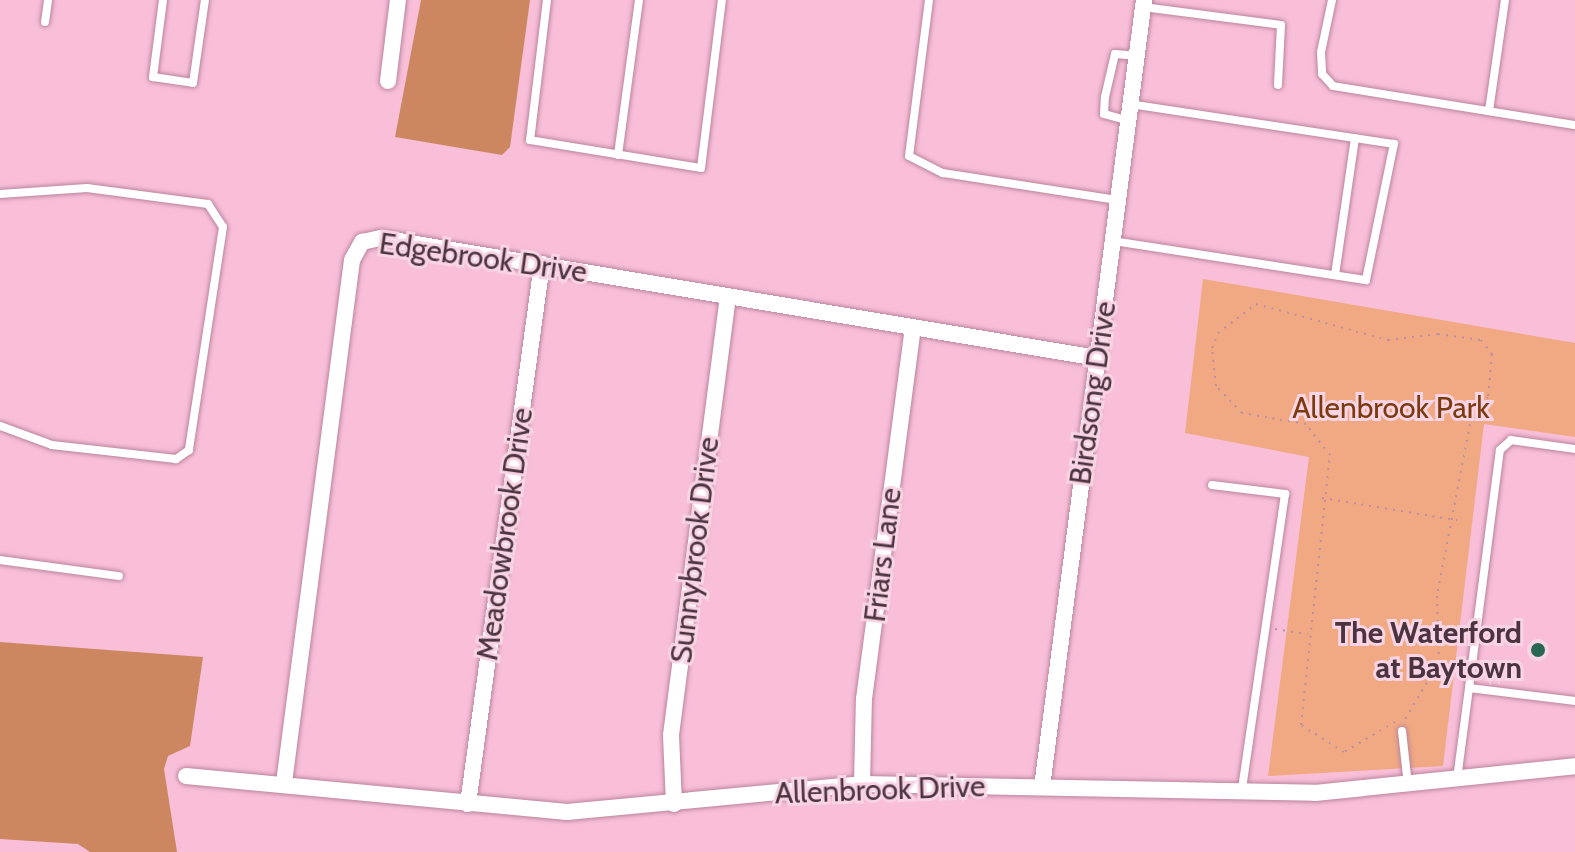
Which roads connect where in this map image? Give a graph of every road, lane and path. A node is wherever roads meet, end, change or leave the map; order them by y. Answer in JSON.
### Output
{"nodes":[{"id":1,"x":48,"y":0,"type":"edge"},
{"id":2,"x":163,"y":0,"type":"edge"},
{"id":3,"x":205,"y":0,"type":"edge"},
{"id":4,"x":398,"y":0,"type":"edge"},
{"id":5,"x":547,"y":0,"type":"edge"},
{"id":6,"x":639,"y":0,"type":"edge"},
{"id":7,"x":722,"y":0,"type":"edge"},
{"id":8,"x":929,"y":0,"type":"edge"},
{"id":9,"x":1332,"y":0,"type":"edge"},
{"id":10,"x":1505,"y":0,"type":"edge"},
{"id":11,"x":1144,"y":3,"type":"edge"},
{"id":12,"x":45,"y":22,"type":"dead end"},
{"id":13,"x":1137,"y":56,"type":"junction"},
{"id":14,"x":388,"y":81,"type":"dead end"},
{"id":15,"x":1278,"y":85,"type":"dead end"},
{"id":16,"x":1489,"y":111,"type":"junction"},
{"id":17,"x":1130,"y":112,"type":"junction"},
{"id":18,"x":1575,"y":125,"type":"edge"},
{"id":19,"x":1355,"y":138,"type":"junction"},
{"id":20,"x":618,"y":155,"type":"junction"},
{"id":21,"x":0,"y":194,"type":"edge"},
{"id":22,"x":1118,"y":200,"type":"junction"},
{"id":23,"x":1113,"y":241,"type":"junction"},
{"id":24,"x":542,"y":264,"type":"junction"},
{"id":25,"x":1335,"y":275,"type":"junction"},
{"id":26,"x":728,"y":297,"type":"junction"},
{"id":27,"x":913,"y":327,"type":"junction"},
{"id":28,"x":1097,"y":358,"type":"junction"},
{"id":29,"x":0,"y":426,"type":"edge"},
{"id":30,"x":1575,"y":449,"type":"edge"},
{"id":31,"x":1212,"y":485,"type":"dead end"},
{"id":32,"x":1321,"y":498,"type":"junction"},
{"id":33,"x":1457,"y":520,"type":"junction"},
{"id":34,"x":0,"y":560,"type":"edge"},
{"id":35,"x":119,"y":576,"type":"dead end"},
{"id":36,"x":1265,"y":628,"type":"junction"},
{"id":37,"x":1310,"y":634,"type":"junction"},
{"id":38,"x":1440,"y":635,"type":"junction"},
{"id":39,"x":1476,"y":638,"type":"junction"},
{"id":40,"x":1469,"y":688,"type":"junction"},
{"id":41,"x":1575,"y":701,"type":"edge"},
{"id":42,"x":1403,"y":721,"type":"junction"},
{"id":43,"x":1402,"y":731,"type":"joint"},
{"id":44,"x":1575,"y":766,"type":"edge"},
{"id":45,"x":186,"y":776,"type":"dead end"},
{"id":46,"x":1457,"y":781,"type":"junction"},
{"id":47,"x":284,"y":783,"type":"junction"},
{"id":48,"x":862,"y":784,"type":"junction"},
{"id":49,"x":1408,"y":786,"type":"junction"},
{"id":50,"x":1042,"y":787,"type":"junction"},
{"id":51,"x":1241,"y":795,"type":"junction"},
{"id":52,"x":468,"y":804,"type":"junction"},
{"id":53,"x":674,"y":804,"type":"junction"}],
"edges":[{"from":1,"to":12,"type":"lane"},
{"from":2,"to":3,"type":"lane"},
{"from":4,"to":14,"type":"street"},
{"from":5,"to":20,"type":"lane"},
{"from":6,"to":20,"type":"lane"},
{"from":7,"to":20,"type":"lane"},
{"from":8,"to":22,"type":"lane"},
{"from":9,"to":16,"type":"lane"},
{"from":10,"to":16,"type":"lane"},
{"from":11,"to":13,"type":"street","name":"Birdsong Drive"},
{"from":11,"to":15,"type":"lane"},
{"from":13,"to":17,"type":"street","name":"Birdsong Drive"},
{"from":13,"to":17,"type":"lane"},
{"from":16,"to":18,"type":"lane"},
{"from":17,"to":19,"type":"lane"},
{"from":17,"to":22,"type":"street","name":"Birdsong Drive"},
{"from":19,"to":25,"type":"lane"},
{"from":19,"to":25,"type":"lane"},
{"from":21,"to":29,"type":"lane"},
{"from":22,"to":23,"type":"street","name":"Birdsong Drive"},
{"from":23,"to":25,"type":"lane"},
{"from":23,"to":28,"type":"street","name":"Birdsong Drive"},
{"from":24,"to":26,"type":"street","name":"Edgebrook Drive"},
{"from":24,"to":47,"type":"street","name":"Edgebrook Drive"},
{"from":24,"to":52,"type":"street","name":"Meadowbrook Drive"},
{"from":26,"to":27,"type":"street","name":"Edgebrook Drive"},
{"from":26,"to":53,"type":"street","name":"Sunnybrook Drive"},
{"from":27,"to":28,"type":"street","name":"Edgebrook Drive"},
{"from":27,"to":48,"type":"street","name":"Friars Lane"},
{"from":28,"to":50,"type":"street","name":"Birdsong Drive"},
{"from":30,"to":39,"type":"lane"},
{"from":31,"to":36,"type":"lane"},
{"from":32,"to":33,"type":"path"},
{"from":32,"to":33,"type":"path"},
{"from":32,"to":37,"type":"path"},
{"from":33,"to":38,"type":"path"},
{"from":34,"to":35,"type":"lane"},
{"from":36,"to":37,"type":"path"},
{"from":36,"to":51,"type":"lane"},
{"from":37,"to":42,"type":"path"},
{"from":38,"to":39,"type":"path"},
{"from":38,"to":42,"type":"path"},
{"from":39,"to":40,"type":"lane"},
{"from":40,"to":41,"type":"lane"},
{"from":40,"to":46,"type":"lane"},
{"from":42,"to":43,"type":"path"},
{"from":43,"to":49,"type":"lane"},
{"from":44,"to":46,"type":"street","name":"Allenbrook Drive"},
{"from":45,"to":47,"type":"street","name":"Allenbrook Drive"},
{"from":46,"to":49,"type":"street","name":"Allenbrook Drive"},
{"from":47,"to":52,"type":"street","name":"Allenbrook Drive"},
{"from":48,"to":50,"type":"street","name":"Allenbrook Drive"},
{"from":48,"to":53,"type":"street","name":"Allenbrook Drive"},
{"from":49,"to":51,"type":"street","name":"Allenbrook Drive"},
{"from":50,"to":51,"type":"street","name":"Allenbrook Drive"},
{"from":52,"to":53,"type":"street","name":"Allenbrook Drive"}]}
